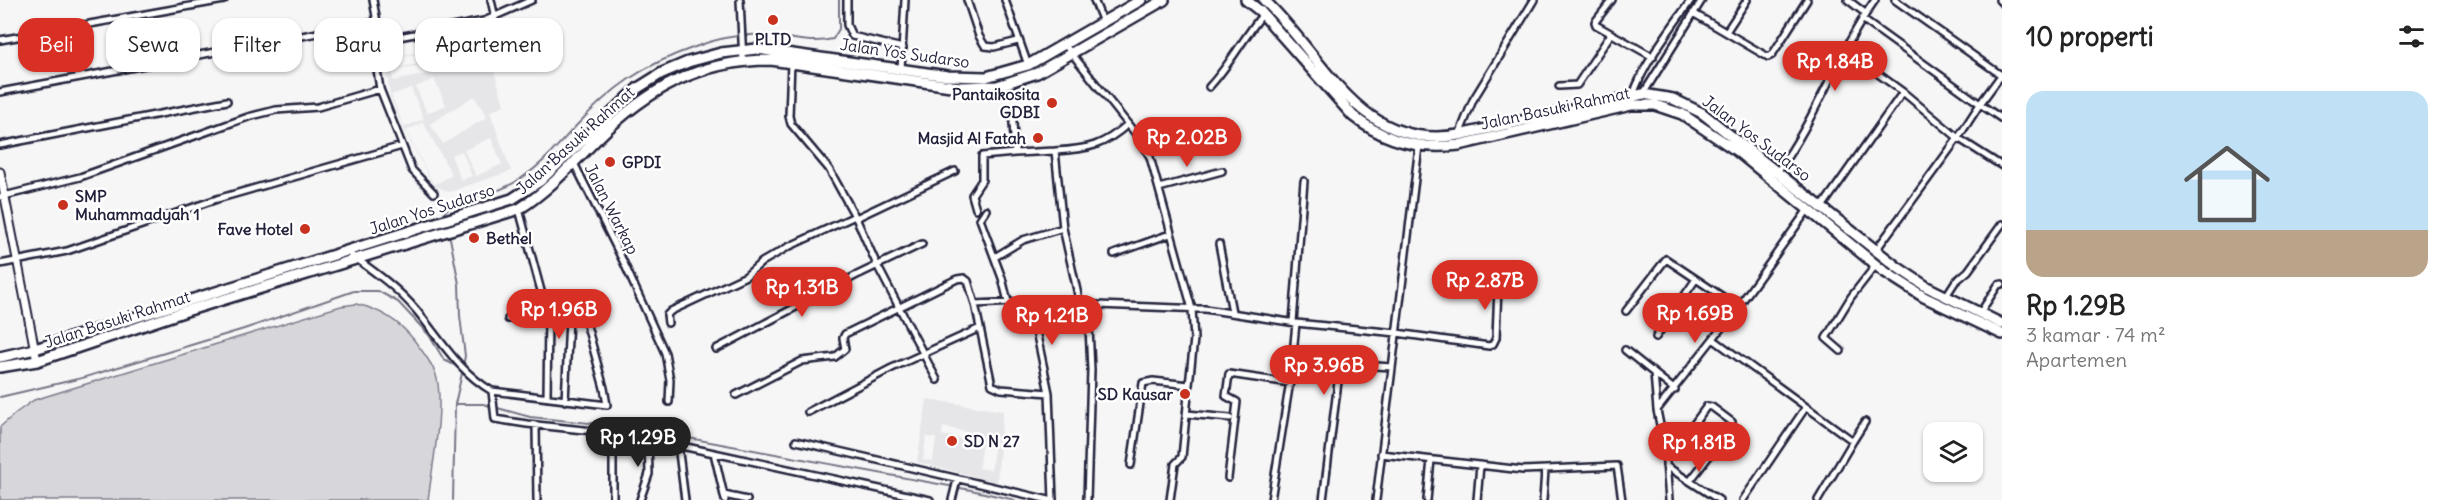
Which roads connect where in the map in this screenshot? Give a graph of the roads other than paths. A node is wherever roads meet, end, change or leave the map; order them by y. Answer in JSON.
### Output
{"nodes":[{"id":1,"x":224,"y":0,"type":"edge"},
{"id":2,"x":373,"y":0,"type":"edge"},
{"id":3,"x":491,"y":0,"type":"edge"},
{"id":4,"x":532,"y":0,"type":"edge"},
{"id":5,"x":740,"y":0,"type":"edge"},
{"id":6,"x":847,"y":0,"type":"edge"},
{"id":7,"x":905,"y":0,"type":"edge"},
{"id":8,"x":967,"y":0,"type":"edge"},
{"id":9,"x":1005,"y":0,"type":"edge"},
{"id":10,"x":1094,"y":0,"type":"edge"},
{"id":11,"x":1141,"y":0,"type":"edge"},
{"id":12,"x":1164,"y":0,"type":"edge"},
{"id":13,"x":1246,"y":0,"type":"edge"},
{"id":14,"x":1264,"y":0,"type":"edge"},
{"id":15,"x":1534,"y":0,"type":"edge"},
{"id":16,"x":1612,"y":0,"type":"edge"},
{"id":17,"x":1691,"y":0,"type":"edge"},
{"id":18,"x":1702,"y":0,"type":"edge"},
{"id":19,"x":1747,"y":0,"type":"edge"},
{"id":20,"x":1807,"y":0,"type":"edge"},
{"id":21,"x":1848,"y":0,"type":"edge"},
{"id":22,"x":1875,"y":0,"type":"edge"},
{"id":23,"x":1895,"y":0,"type":"edge"},
{"id":24,"x":1998,"y":0,"type":"edge"},
{"id":25,"x":2002,"y":3,"type":"edge"},
{"id":26,"x":1263,"y":14,"type":"junction"},
{"id":27,"x":1693,"y":14,"type":"junction"},
{"id":28,"x":1864,"y":16,"type":"junction"},
{"id":29,"x":376,"y":18,"type":"edge"},
{"id":30,"x":495,"y":18,"type":"joint"},
{"id":31,"x":1104,"y":23,"type":"junction"},
{"id":32,"x":1726,"y":32,"type":"junction"},
{"id":33,"x":314,"y":34,"type":"edge"},
{"id":34,"x":1611,"y":34,"type":"junction"},
{"id":35,"x":0,"y":40,"type":"edge"},
{"id":36,"x":1018,"y":41,"type":"junction"},
{"id":37,"x":742,"y":45,"type":"junction"},
{"id":38,"x":1065,"y":45,"type":"junction"},
{"id":39,"x":903,"y":48,"type":"junction"},
{"id":40,"x":1844,"y":49,"type":"junction"},
{"id":41,"x":1072,"y":54,"type":"junction"},
{"id":42,"x":1653,"y":57,"type":"junction"},
{"id":43,"x":744,"y":61,"type":"junction"},
{"id":44,"x":790,"y":62,"type":"junction"},
{"id":45,"x":1028,"y":65,"type":"junction"},
{"id":46,"x":901,"y":69,"type":"junction"},
{"id":47,"x":377,"y":72,"type":"edge"},
{"id":48,"x":2002,"y":75,"type":"edge"},
{"id":49,"x":1559,"y":86,"type":"dead end"},
{"id":50,"x":1209,"y":87,"type":"dead end"},
{"id":51,"x":380,"y":89,"type":"junction"},
{"id":52,"x":0,"y":92,"type":"edge"},
{"id":53,"x":1903,"y":92,"type":"junction"},
{"id":54,"x":1638,"y":95,"type":"junction"},
{"id":55,"x":227,"y":101,"type":"dead end"},
{"id":56,"x":1980,"y":104,"type":"junction"},
{"id":57,"x":1012,"y":108,"type":"dead end"},
{"id":58,"x":2002,"y":119,"type":"edge"},
{"id":59,"x":1128,"y":124,"type":"junction"},
{"id":60,"x":1459,"y":135,"type":"junction"},
{"id":61,"x":1958,"y":138,"type":"junction"},
{"id":62,"x":0,"y":145,"type":"edge"},
{"id":63,"x":402,"y":146,"type":"junction"},
{"id":64,"x":1419,"y":146,"type":"junction"},
{"id":65,"x":1055,"y":150,"type":"junction"},
{"id":66,"x":1015,"y":153,"type":"junction"},
{"id":67,"x":574,"y":163,"type":"junction"},
{"id":68,"x":2002,"y":166,"type":"edge"},
{"id":69,"x":955,"y":171,"type":"dead end"},
{"id":70,"x":1222,"y":171,"type":"dead end"},
{"id":71,"x":0,"y":172,"type":"edge"},
{"id":72,"x":1777,"y":172,"type":"junction"},
{"id":73,"x":1304,"y":181,"type":"dead end"},
{"id":74,"x":543,"y":185,"type":"junction"},
{"id":75,"x":1159,"y":188,"type":"junction"},
{"id":76,"x":434,"y":193,"type":"dead end"},
{"id":77,"x":2,"y":197,"type":"edge"},
{"id":78,"x":1822,"y":207,"type":"junction"},
{"id":79,"x":519,"y":209,"type":"junction"},
{"id":80,"x":976,"y":209,"type":"dead end"},
{"id":81,"x":986,"y":210,"type":"dead end"},
{"id":82,"x":1807,"y":211,"type":"junction"},
{"id":83,"x":856,"y":217,"type":"junction"},
{"id":84,"x":2002,"y":224,"type":"edge"},
{"id":85,"x":1062,"y":228,"type":"junction"},
{"id":86,"x":1170,"y":234,"type":"junction"},
{"id":87,"x":922,"y":244,"type":"dead end"},
{"id":88,"x":1219,"y":244,"type":"dead end"},
{"id":89,"x":1876,"y":250,"type":"junction"},
{"id":90,"x":346,"y":252,"type":"junction"},
{"id":91,"x":1114,"y":254,"type":"dead end"},
{"id":92,"x":995,"y":257,"type":"junction"},
{"id":93,"x":357,"y":260,"type":"junction"},
{"id":94,"x":17,"y":261,"type":"junction"},
{"id":95,"x":0,"y":264,"type":"edge"},
{"id":96,"x":877,"y":265,"type":"junction"},
{"id":97,"x":1876,"y":265,"type":"junction"},
{"id":98,"x":1696,"y":279,"type":"junction"},
{"id":99,"x":2002,"y":284,"type":"edge"},
{"id":100,"x":1498,"y":288,"type":"dead end"},
{"id":101,"x":1924,"y":291,"type":"junction"},
{"id":102,"x":1946,"y":296,"type":"junction"},
{"id":103,"x":1008,"y":302,"type":"junction"},
{"id":104,"x":1030,"y":302,"type":"junction"},
{"id":105,"x":1080,"y":303,"type":"junction"},
{"id":106,"x":975,"y":304,"type":"junction"},
{"id":107,"x":1088,"y":305,"type":"junction"},
{"id":108,"x":1738,"y":307,"type":"junction"},
{"id":109,"x":900,"y":308,"type":"junction"},
{"id":110,"x":1192,"y":309,"type":"junction"},
{"id":111,"x":1626,"y":311,"type":"dead end"},
{"id":112,"x":1232,"y":312,"type":"junction"},
{"id":113,"x":1980,"y":313,"type":"junction"},
{"id":114,"x":548,"y":317,"type":"junction"},
{"id":115,"x":508,"y":319,"type":"dead end"},
{"id":116,"x":569,"y":319,"type":"junction"},
{"id":117,"x":668,"y":323,"type":"dead end"},
{"id":118,"x":1295,"y":323,"type":"junction"},
{"id":119,"x":2002,"y":324,"type":"edge"},
{"id":120,"x":980,"y":328,"type":"junction"},
{"id":121,"x":1397,"y":333,"type":"junction"},
{"id":122,"x":2002,"y":334,"type":"edge"},
{"id":123,"x":1656,"y":337,"type":"dead end"},
{"id":124,"x":1713,"y":339,"type":"junction"},
{"id":125,"x":35,"y":349,"type":"junction"},
{"id":126,"x":716,"y":349,"type":"dead end"},
{"id":127,"x":1625,"y":350,"type":"dead end"},
{"id":128,"x":1841,"y":351,"type":"dead end"},
{"id":129,"x":923,"y":354,"type":"junction"},
{"id":130,"x":0,"y":357,"type":"edge"},
{"id":131,"x":37,"y":360,"type":"junction"},
{"id":132,"x":0,"y":367,"type":"edge"},
{"id":133,"x":1392,"y":367,"type":"junction"},
{"id":134,"x":1654,"y":373,"type":"junction"},
{"id":135,"x":937,"y":380,"type":"dead end"},
{"id":136,"x":1290,"y":383,"type":"junction"},
{"id":137,"x":1189,"y":385,"type":"junction"},
{"id":138,"x":1675,"y":390,"type":"junction"},
{"id":139,"x":492,"y":393,"type":"junction"},
{"id":140,"x":1049,"y":393,"type":"junction"},
{"id":141,"x":736,"y":395,"type":"dead end"},
{"id":142,"x":547,"y":398,"type":"junction"},
{"id":143,"x":565,"y":401,"type":"junction"},
{"id":144,"x":669,"y":402,"type":"dead end"},
{"id":145,"x":1806,"y":407,"type":"junction"},
{"id":146,"x":1657,"y":410,"type":"junction"},
{"id":147,"x":808,"y":411,"type":"dead end"},
{"id":148,"x":1186,"y":414,"type":"junction"},
{"id":149,"x":1230,"y":418,"type":"dead end"},
{"id":150,"x":1865,"y":422,"type":"dead end"},
{"id":151,"x":536,"y":425,"type":"junction"},
{"id":152,"x":613,"y":433,"type":"junction"},
{"id":153,"x":648,"y":438,"type":"junction"},
{"id":154,"x":796,"y":441,"type":"dead end"},
{"id":155,"x":1853,"y":441,"type":"junction"},
{"id":156,"x":678,"y":445,"type":"junction"},
{"id":157,"x":1665,"y":450,"type":"junction"},
{"id":158,"x":714,"y":453,"type":"junction"},
{"id":159,"x":1381,"y":454,"type":"junction"},
{"id":160,"x":1431,"y":460,"type":"junction"},
{"id":161,"x":1131,"y":465,"type":"dead end"},
{"id":162,"x":1480,"y":465,"type":"junction"},
{"id":163,"x":1666,"y":466,"type":"junction"},
{"id":164,"x":1545,"y":470,"type":"junction"},
{"id":165,"x":1228,"y":478,"type":"dead end"},
{"id":166,"x":1690,"y":481,"type":"junction"},
{"id":167,"x":956,"y":482,"type":"junction"},
{"id":168,"x":724,"y":498,"type":"edge"},
{"id":169,"x":953,"y":499,"type":"edge"},
{"id":170,"x":537,"y":500,"type":"edge"},
{"id":171,"x":613,"y":500,"type":"edge"},
{"id":172,"x":640,"y":500,"type":"edge"},
{"id":173,"x":685,"y":500,"type":"edge"},
{"id":174,"x":747,"y":500,"type":"edge"},
{"id":175,"x":930,"y":500,"type":"edge"},
{"id":176,"x":1049,"y":500,"type":"edge"},
{"id":177,"x":1053,"y":500,"type":"edge"},
{"id":178,"x":1087,"y":500,"type":"edge"},
{"id":179,"x":1170,"y":500,"type":"edge"},
{"id":180,"x":1271,"y":500,"type":"edge"},
{"id":181,"x":1323,"y":500,"type":"edge"},
{"id":182,"x":1376,"y":500,"type":"edge"},
{"id":183,"x":1427,"y":500,"type":"edge"},
{"id":184,"x":1477,"y":500,"type":"edge"},
{"id":185,"x":1543,"y":500,"type":"edge"},
{"id":186,"x":1622,"y":500,"type":"edge"},
{"id":187,"x":1669,"y":500,"type":"edge"},
{"id":188,"x":1719,"y":500,"type":"edge"},
{"id":189,"x":1743,"y":500,"type":"edge"},
{"id":190,"x":1818,"y":500,"type":"edge"}],
"edges":[{"from":1,"to":35,"type":"street"},
{"from":2,"to":29,"type":"street"},
{"from":3,"to":30,"type":"street"},
{"from":4,"to":30,"type":"street"},
{"from":5,"to":37,"type":"street"},
{"from":6,"to":39,"type":"street"},
{"from":7,"to":39,"type":"street"},
{"from":8,"to":36,"type":"street"},
{"from":9,"to":36,"type":"street"},
{"from":10,"to":31,"type":"street"},
{"from":11,"to":31,"type":"highway","name":"Jalan Yos Sudarso"},
{"from":12,"to":41,"type":"highway","name":"Jalan Basuki Rahmat"},
{"from":13,"to":26,"type":"highway","name":"Jalan Basuki Rahmat"},
{"from":14,"to":60,"type":"highway","name":"Jalan Yos Sudarso"},
{"from":15,"to":60,"type":"street"},
{"from":16,"to":34,"type":"street"},
{"from":17,"to":42,"type":"street"},
{"from":18,"to":27,"type":"street"},
{"from":19,"to":32,"type":"street"},
{"from":20,"to":32,"type":"street"},
{"from":21,"to":28,"type":"street"},
{"from":22,"to":28,"type":"street"},
{"from":23,"to":48,"type":"street"},
{"from":24,"to":25,"type":"street"},
{"from":26,"to":50,"type":"street"},
{"from":26,"to":64,"type":"highway","name":"Jalan Basuki Rahmat"},
{"from":27,"to":32,"type":"street"},
{"from":27,"to":54,"type":"street"},
{"from":28,"to":40,"type":"street"},
{"from":28,"to":56,"type":"street"},
{"from":31,"to":38,"type":"highway","name":"Jalan Yos Sudarso"},
{"from":33,"to":52,"type":"street"},
{"from":34,"to":42,"type":"street"},
{"from":34,"to":49,"type":"street"},
{"from":36,"to":45,"type":"street"},
{"from":37,"to":43,"type":"street"},
{"from":37,"to":46,"type":"highway","name":"Jalan Yos Sudarso"},
{"from":37,"to":74,"type":"highway","name":"Jalan Yos Sudarso"},
{"from":38,"to":41,"type":"street"},
{"from":38,"to":45,"type":"highway","name":"Jalan Yos Sudarso"},
{"from":39,"to":46,"type":"street"},
{"from":40,"to":53,"type":"street"},
{"from":40,"to":72,"type":"street"},
{"from":41,"to":44,"type":"highway","name":"Jalan Basuki Rahmat"},
{"from":41,"to":59,"type":"street"},
{"from":42,"to":54,"type":"street"},
{"from":43,"to":44,"type":"highway","name":"Jalan Basuki Rahmat"},
{"from":43,"to":67,"type":"highway","name":"Jalan Basuki Rahmat"},
{"from":44,"to":83,"type":"street"},
{"from":45,"to":46,"type":"highway","name":"Jalan Yos Sudarso"},
{"from":47,"to":51,"type":"street"},
{"from":48,"to":56,"type":"street"},
{"from":51,"to":63,"type":"street"},
{"from":51,"to":77,"type":"street"},
{"from":53,"to":61,"type":"street"},
{"from":53,"to":78,"type":"street"},
{"from":54,"to":60,"type":"highway","name":"Jalan Yos Sudarso"},
{"from":54,"to":72,"type":"highway","name":"Jalan Yos Sudarso"},
{"from":55,"to":62,"type":"street"},
{"from":56,"to":58,"type":"street"},
{"from":56,"to":61,"type":"street"},
{"from":57,"to":66,"type":"street"},
{"from":59,"to":65,"type":"street"},
{"from":59,"to":75,"type":"street"},
{"from":61,"to":68,"type":"street"},
{"from":61,"to":89,"type":"street"},
{"from":63,"to":76,"type":"street"},
{"from":63,"to":94,"type":"street"},
{"from":64,"to":82,"type":"highway","name":"Jalan Basuki Rahmat"},
{"from":64,"to":121,"type":"street"},
{"from":65,"to":66,"type":"street"},
{"from":65,"to":85,"type":"street"},
{"from":66,"to":80,"type":"street"},
{"from":67,"to":74,"type":"highway","name":"Jalan Basuki Rahmat"},
{"from":67,"to":144,"type":"street","name":"Jalan Warkap"},
{"from":69,"to":83,"type":"street"},
{"from":70,"to":75,"type":"street"},
{"from":71,"to":77,"type":"street"},
{"from":72,"to":78,"type":"highway","name":"Jalan Yos Sudarso"},
{"from":73,"to":118,"type":"street"},
{"from":74,"to":79,"type":"highway","name":"Jalan Basuki Rahmat"},
{"from":74,"to":90,"type":"highway","name":"Jalan Yos Sudarso"},
{"from":75,"to":86,"type":"street"},
{"from":77,"to":94,"type":"street"},
{"from":78,"to":89,"type":"highway","name":"Jalan Yos Sudarso"},
{"from":79,"to":93,"type":"highway","name":"Jalan Basuki Rahmat"},
{"from":79,"to":114,"type":"street"},
{"from":81,"to":92,"type":"street"},
{"from":82,"to":97,"type":"highway","name":"Jalan Basuki Rahmat"},
{"from":82,"to":108,"type":"street"},
{"from":83,"to":96,"type":"street"},
{"from":83,"to":117,"type":"street"},
{"from":84,"to":102,"type":"street"},
{"from":85,"to":92,"type":"street"},
{"from":85,"to":105,"type":"street"},
{"from":86,"to":91,"type":"street"},
{"from":86,"to":110,"type":"street"},
{"from":87,"to":96,"type":"street"},
{"from":88,"to":112,"type":"street"},
{"from":89,"to":101,"type":"highway","name":"Jalan Yos Sudarso"},
{"from":90,"to":93,"type":"street"},
{"from":90,"to":125,"type":"highway","name":"Jalan Yos Sudarso"},
{"from":92,"to":103,"type":"street"},
{"from":93,"to":131,"type":"highway","name":"Jalan Basuki Rahmat"},
{"from":93,"to":139,"type":"street"},
{"from":94,"to":95,"type":"street"},
{"from":94,"to":125,"type":"street"},
{"from":96,"to":109,"type":"street"},
{"from":96,"to":126,"type":"street"},
{"from":97,"to":101,"type":"highway","name":"Jalan Basuki Rahmat"},
{"from":97,"to":128,"type":"street"},
{"from":98,"to":108,"type":"street"},
{"from":98,"to":111,"type":"street"},
{"from":98,"to":123,"type":"street"},
{"from":99,"to":113,"type":"street"},
{"from":100,"to":121,"type":"street"},
{"from":101,"to":102,"type":"highway","name":"Jalan Yos Sudarso"},
{"from":101,"to":122,"type":"highway","name":"Jalan Basuki Rahmat"},
{"from":102,"to":113,"type":"highway","name":"Jalan Yos Sudarso"},
{"from":103,"to":104,"type":"street"},
{"from":103,"to":106,"type":"street"},
{"from":104,"to":105,"type":"street"},
{"from":104,"to":140,"type":"street"},
{"from":105,"to":107,"type":"street"},
{"from":106,"to":109,"type":"street"},
{"from":106,"to":120,"type":"street"},
{"from":107,"to":110,"type":"street"},
{"from":107,"to":178,"type":"street"},
{"from":108,"to":124,"type":"street"},
{"from":109,"to":129,"type":"street"},
{"from":109,"to":141,"type":"street"},
{"from":110,"to":112,"type":"street"},
{"from":110,"to":137,"type":"street"},
{"from":112,"to":118,"type":"street"},
{"from":113,"to":119,"type":"highway","name":"Jalan Yos Sudarso"},
{"from":114,"to":115,"type":"street"},
{"from":114,"to":116,"type":"street"},
{"from":114,"to":142,"type":"street"},
{"from":116,"to":143,"type":"street"},
{"from":116,"to":143,"type":"street"},
{"from":118,"to":121,"type":"street"},
{"from":118,"to":136,"type":"street"},
{"from":120,"to":129,"type":"street"},
{"from":120,"to":140,"type":"street"},
{"from":121,"to":133,"type":"street"},
{"from":124,"to":138,"type":"street"},
{"from":124,"to":145,"type":"street"},
{"from":125,"to":130,"type":"highway","name":"Jalan Yos Sudarso"},
{"from":125,"to":131,"type":"street"},
{"from":127,"to":134,"type":"street"},
{"from":129,"to":135,"type":"street"},
{"from":129,"to":147,"type":"street"},
{"from":131,"to":132,"type":"highway","name":"Jalan Basuki Rahmat"},
{"from":133,"to":159,"type":"street"},
{"from":133,"to":181,"type":"street"},
{"from":134,"to":138,"type":"street"},
{"from":134,"to":146,"type":"street"},
{"from":136,"to":165,"type":"street"},
{"from":136,"to":180,"type":"street"},
{"from":137,"to":148,"type":"street"},
{"from":137,"to":161,"type":"street"},
{"from":138,"to":146,"type":"street"},
{"from":139,"to":142,"type":"street"},
{"from":139,"to":151,"type":"street"},
{"from":140,"to":177,"type":"street"},
{"from":142,"to":143,"type":"street"},
{"from":145,"to":155,"type":"street"},
{"from":145,"to":189,"type":"street"},
{"from":146,"to":157,"type":"street"},
{"from":148,"to":149,"type":"street"},
{"from":148,"to":179,"type":"street"},
{"from":150,"to":155,"type":"street"},
{"from":151,"to":152,"type":"street"},
{"from":151,"to":170,"type":"street"},
{"from":152,"to":153,"type":"street"},
{"from":152,"to":171,"type":"street"},
{"from":153,"to":156,"type":"street"},
{"from":153,"to":172,"type":"street"},
{"from":154,"to":167,"type":"street"},
{"from":155,"to":190,"type":"street"},
{"from":156,"to":158,"type":"street"},
{"from":156,"to":173,"type":"street"},
{"from":157,"to":163,"type":"street"},
{"from":157,"to":166,"type":"street"},
{"from":158,"to":168,"type":"street"},
{"from":158,"to":175,"type":"street"},
{"from":159,"to":160,"type":"street"},
{"from":159,"to":182,"type":"street"},
{"from":160,"to":162,"type":"street"},
{"from":160,"to":183,"type":"street"},
{"from":162,"to":164,"type":"street"},
{"from":162,"to":184,"type":"street"},
{"from":163,"to":166,"type":"street"},
{"from":163,"to":187,"type":"street"},
{"from":164,"to":185,"type":"street"},
{"from":164,"to":186,"type":"street"},
{"from":166,"to":188,"type":"street"},
{"from":167,"to":169,"type":"street"},
{"from":167,"to":176,"type":"street"},
{"from":168,"to":174,"type":"street"}]}
